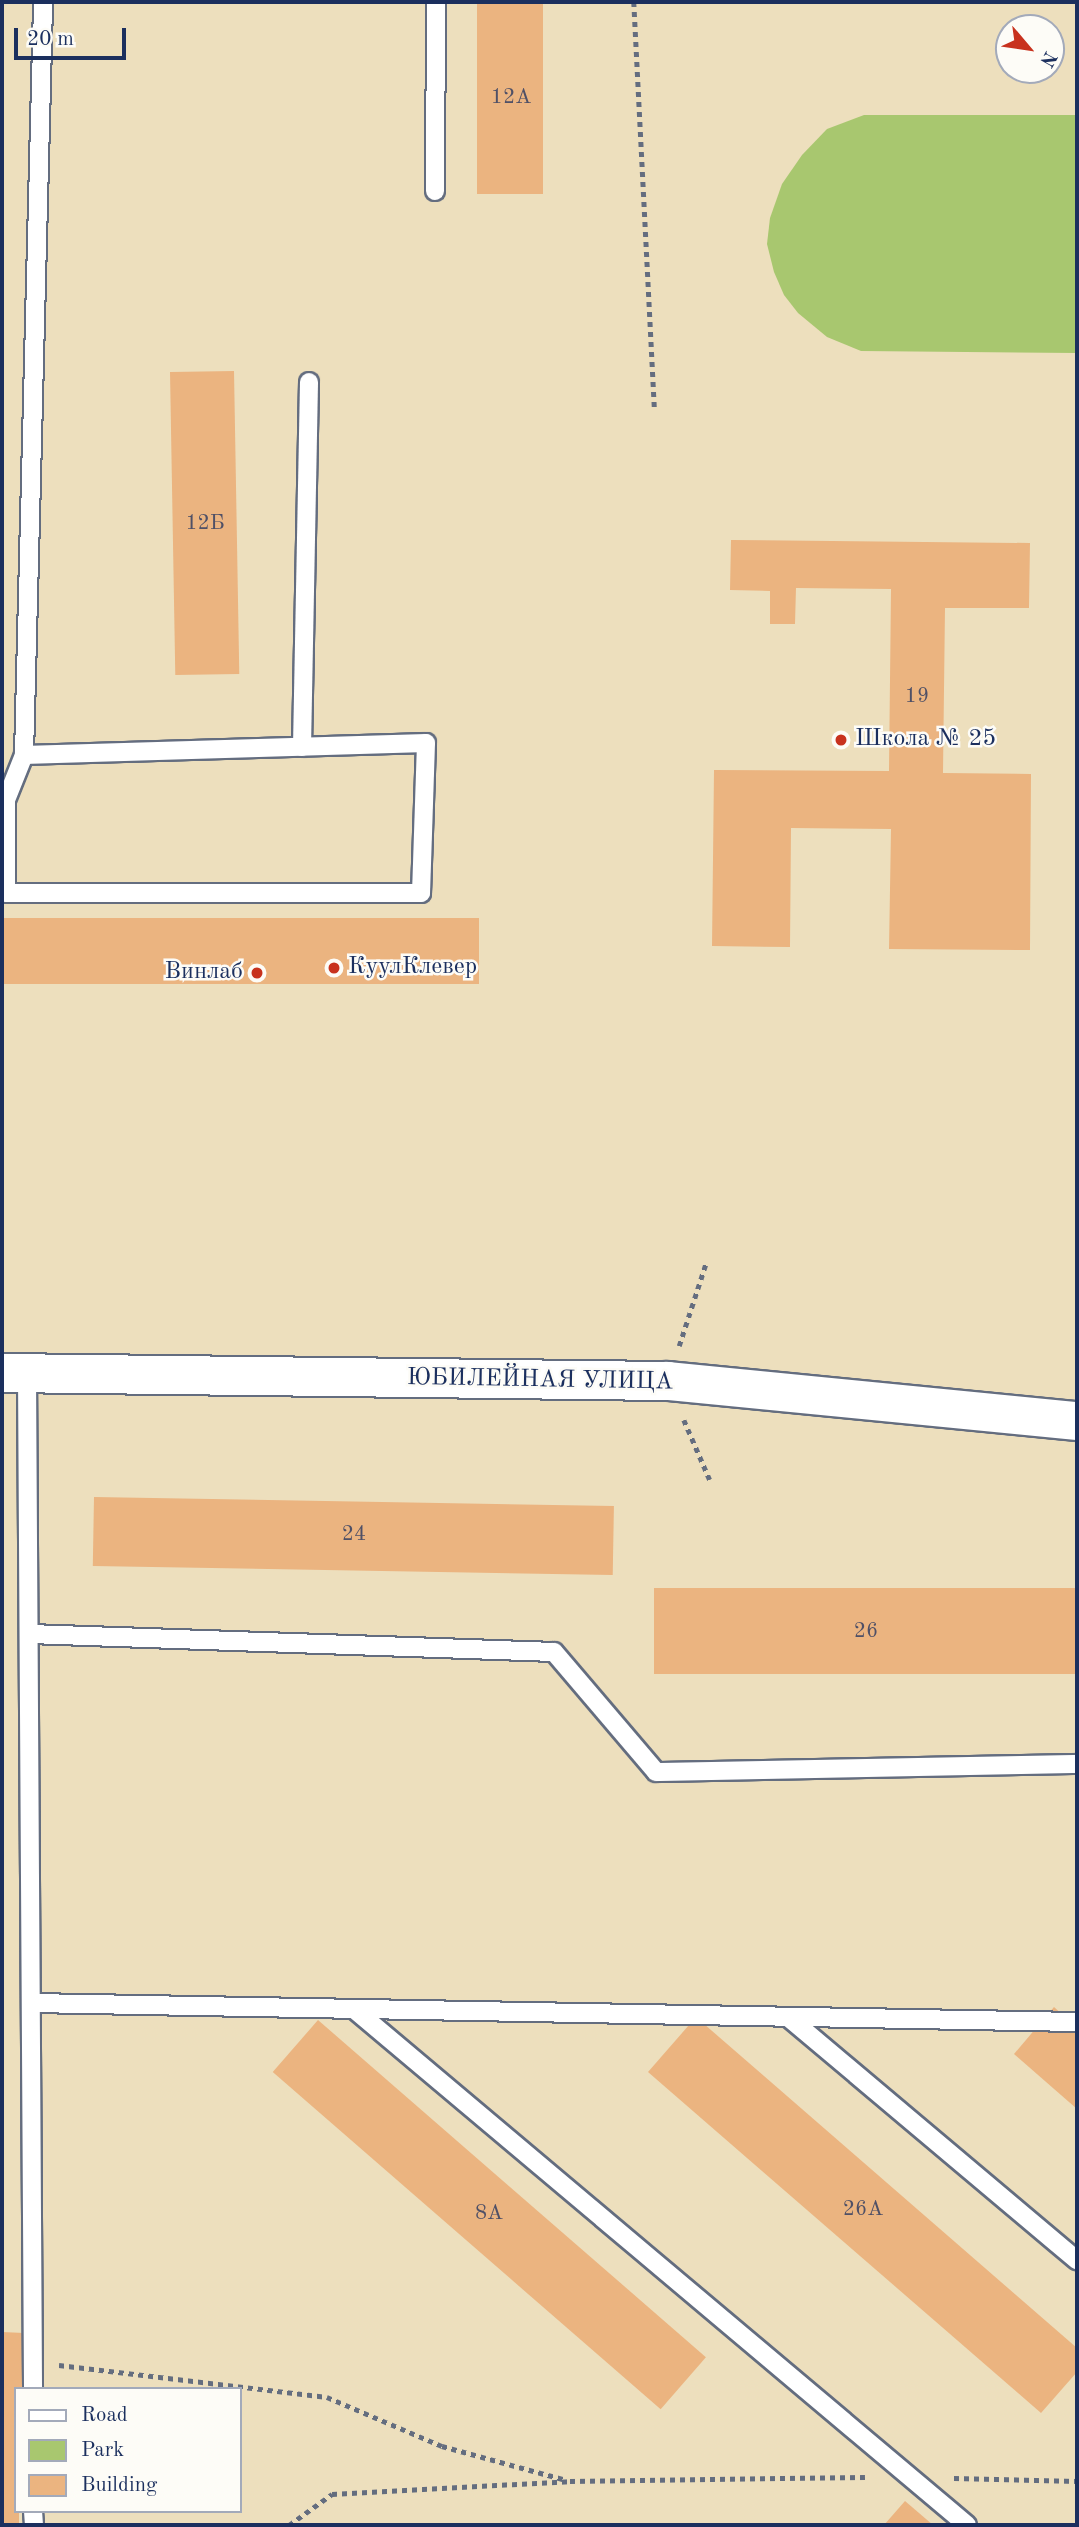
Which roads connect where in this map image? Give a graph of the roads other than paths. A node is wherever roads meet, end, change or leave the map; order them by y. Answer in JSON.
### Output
{"nodes":[{"id":1,"x":43,"y":2,"type":"edge"},
{"id":2,"x":436,"y":2,"type":"edge"},
{"id":3,"x":435,"y":191,"type":"dead end"},
{"id":4,"x":309,"y":382,"type":"dead end"},
{"id":5,"x":302,"y":747,"type":"junction"},
{"id":6,"x":24,"y":755,"type":"junction"},
{"id":7,"x":4,"y":800,"type":"edge"},
{"id":8,"x":15,"y":1373,"type":"edge"},
{"id":9,"x":1077,"y":1421,"type":"edge"},
{"id":10,"x":29,"y":1634,"type":"junction"},
{"id":11,"x":1077,"y":1764,"type":"edge"},
{"id":12,"x":31,"y":2003,"type":"junction"},
{"id":13,"x":354,"y":2009,"type":"junction"},
{"id":14,"x":788,"y":2017,"type":"junction"},
{"id":15,"x":1077,"y":2022,"type":"edge"},
{"id":16,"x":1077,"y":2260,"type":"edge"},
{"id":17,"x":33,"y":2387,"type":"edge"},
{"id":18,"x":967,"y":2525,"type":"edge"}],
"edges":[{"from":1,"to":6,"type":"lane"},
{"from":2,"to":3,"type":"lane"},
{"from":4,"to":5,"type":"lane"},
{"from":5,"to":6,"type":"lane"},
{"from":5,"to":7,"type":"lane"},
{"from":6,"to":7,"type":"lane"},
{"from":8,"to":9,"type":"street","name":"ЮБИЛЕЙНАЯ УЛИЦА"},
{"from":8,"to":10,"type":"lane"},
{"from":10,"to":11,"type":"lane"},
{"from":10,"to":12,"type":"lane"},
{"from":12,"to":13,"type":"lane"},
{"from":12,"to":17,"type":"lane"},
{"from":13,"to":14,"type":"lane"},
{"from":13,"to":18,"type":"lane"},
{"from":14,"to":15,"type":"lane"},
{"from":14,"to":16,"type":"lane"}]}
